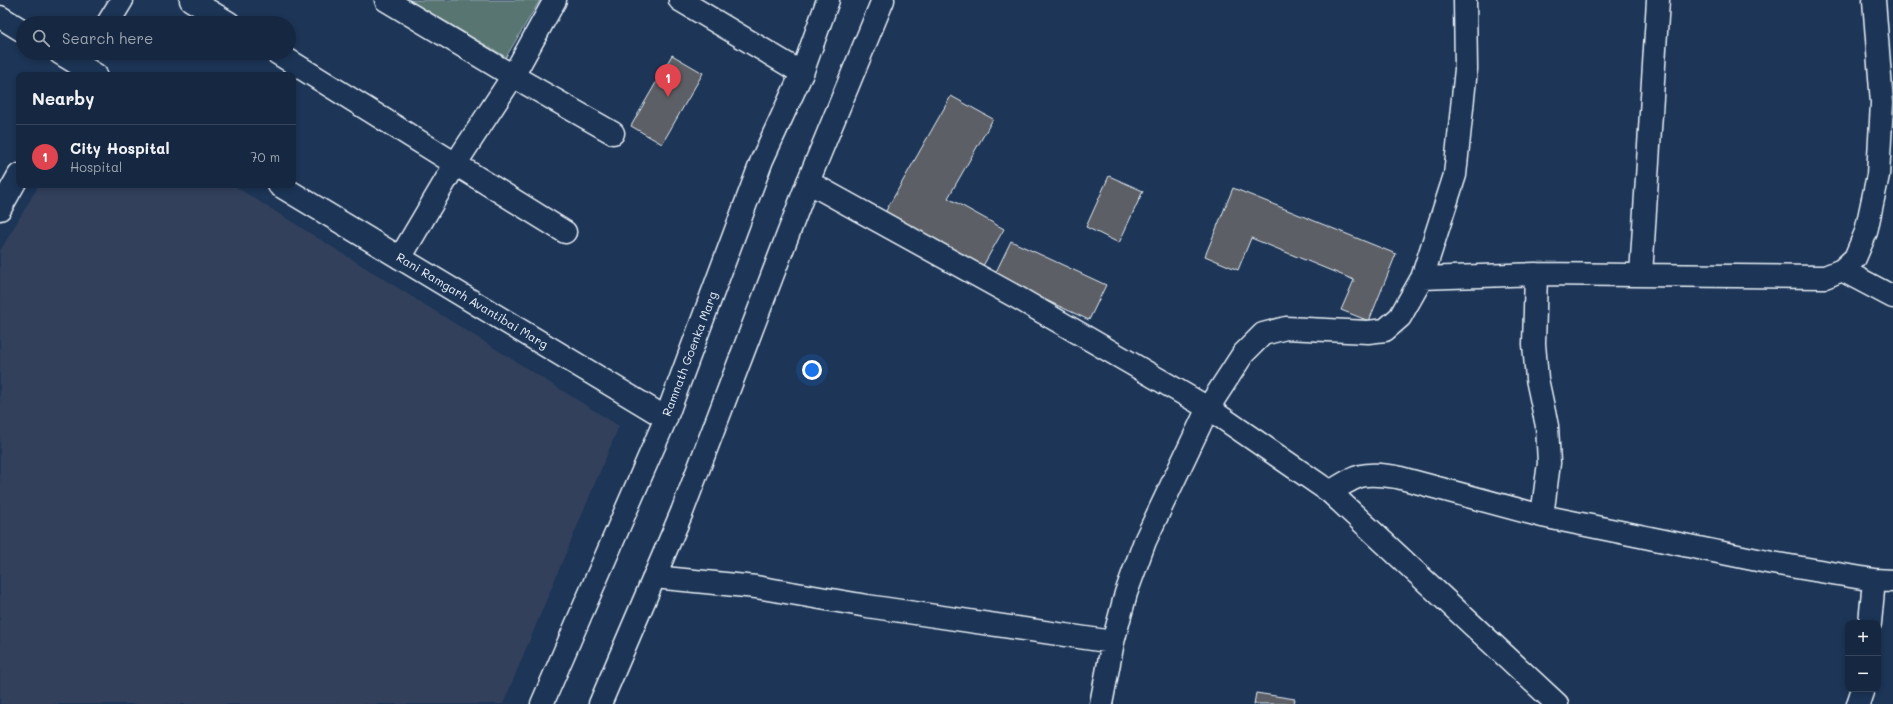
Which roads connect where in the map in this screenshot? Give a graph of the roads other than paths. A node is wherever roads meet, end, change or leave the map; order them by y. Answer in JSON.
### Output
{"nodes":[{"id":1,"x":122,"y":0,"type":"edge"},
{"id":2,"x":192,"y":0,"type":"edge"},
{"id":3,"x":386,"y":0,"type":"edge"},
{"id":4,"x":555,"y":0,"type":"edge"},
{"id":5,"x":680,"y":0,"type":"edge"},
{"id":6,"x":828,"y":0,"type":"edge"},
{"id":7,"x":882,"y":0,"type":"edge"},
{"id":8,"x":1465,"y":0,"type":"edge"},
{"id":9,"x":1658,"y":0,"type":"edge"},
{"id":10,"x":1874,"y":0,"type":"edge"},
{"id":11,"x":112,"y":16,"type":"edge"},
{"id":12,"x":218,"y":16,"type":"edge"},
{"id":13,"x":0,"y":17,"type":"edge"},
{"id":14,"x":16,"y":27,"type":"edge"},
{"id":15,"x":73,"y":60,"type":"edge"},
{"id":16,"x":288,"y":60,"type":"edge"},
{"id":17,"x":86,"y":67,"type":"edge"},
{"id":18,"x":802,"y":73,"type":"junction"},
{"id":19,"x":513,"y":76,"type":"junction"},
{"id":20,"x":613,"y":133,"type":"dead end"},
{"id":21,"x":456,"y":163,"type":"junction"},
{"id":22,"x":16,"y":180,"type":"edge"},
{"id":23,"x":808,"y":182,"type":"junction"},
{"id":24,"x":284,"y":188,"type":"edge"},
{"id":25,"x":0,"y":209,"type":"edge"},
{"id":26,"x":565,"y":232,"type":"dead end"},
{"id":27,"x":400,"y":258,"type":"junction"},
{"id":28,"x":1842,"y":270,"type":"junction"},
{"id":29,"x":1536,"y":274,"type":"junction"},
{"id":30,"x":1641,"y":275,"type":"junction"},
{"id":31,"x":1422,"y":278,"type":"junction"},
{"id":32,"x":1893,"y":297,"type":"edge"},
{"id":33,"x":1208,"y":408,"type":"junction"},
{"id":34,"x":666,"y":418,"type":"junction"},
{"id":35,"x":1330,"y":492,"type":"junction"},
{"id":36,"x":1542,"y":516,"type":"junction"},
{"id":37,"x":654,"y":577,"type":"junction"},
{"id":38,"x":1884,"y":580,"type":"edge"},
{"id":39,"x":1871,"y":620,"type":"edge"},
{"id":40,"x":1113,"y":642,"type":"junction"},
{"id":41,"x":1862,"y":692,"type":"edge"},
{"id":42,"x":542,"y":704,"type":"edge"},
{"id":43,"x":600,"y":704,"type":"edge"},
{"id":44,"x":1101,"y":704,"type":"edge"},
{"id":45,"x":1557,"y":704,"type":"edge"},
{"id":46,"x":1858,"y":704,"type":"edge"}],
"edges":[{"from":1,"to":11,"type":"street"},
{"from":2,"to":12,"type":"street"},
{"from":3,"to":19,"type":"street"},
{"from":4,"to":19,"type":"street"},
{"from":5,"to":18,"type":"street"},
{"from":6,"to":18,"type":"street","name":"Ramnath Goenka Marg"},
{"from":7,"to":23,"type":"street"},
{"from":8,"to":31,"type":"street"},
{"from":9,"to":30,"type":"street"},
{"from":10,"to":28,"type":"street"},
{"from":13,"to":14,"type":"street"},
{"from":15,"to":17,"type":"street"},
{"from":16,"to":21,"type":"street"},
{"from":18,"to":34,"type":"street","name":"Ramnath Goenka Marg"},
{"from":19,"to":20,"type":"street"},
{"from":19,"to":21,"type":"street"},
{"from":21,"to":26,"type":"street"},
{"from":21,"to":27,"type":"street"},
{"from":22,"to":25,"type":"street"},
{"from":23,"to":33,"type":"street"},
{"from":23,"to":37,"type":"street"},
{"from":24,"to":27,"type":"street","name":"Rani Ramgarh Avantibai Marg"},
{"from":27,"to":34,"type":"street","name":"Rani Ramgarh Avantibai Marg"},
{"from":28,"to":30,"type":"street"},
{"from":28,"to":32,"type":"street"},
{"from":29,"to":30,"type":"street"},
{"from":29,"to":31,"type":"street"},
{"from":29,"to":36,"type":"street"},
{"from":31,"to":33,"type":"street"},
{"from":33,"to":35,"type":"street"},
{"from":33,"to":40,"type":"street"},
{"from":34,"to":42,"type":"street","name":"Ramnath Goenka Marg"},
{"from":35,"to":36,"type":"street"},
{"from":35,"to":45,"type":"street"},
{"from":36,"to":38,"type":"street"},
{"from":37,"to":40,"type":"street"},
{"from":37,"to":43,"type":"street"},
{"from":38,"to":39,"type":"street"},
{"from":40,"to":44,"type":"street"},
{"from":41,"to":46,"type":"street"}]}
